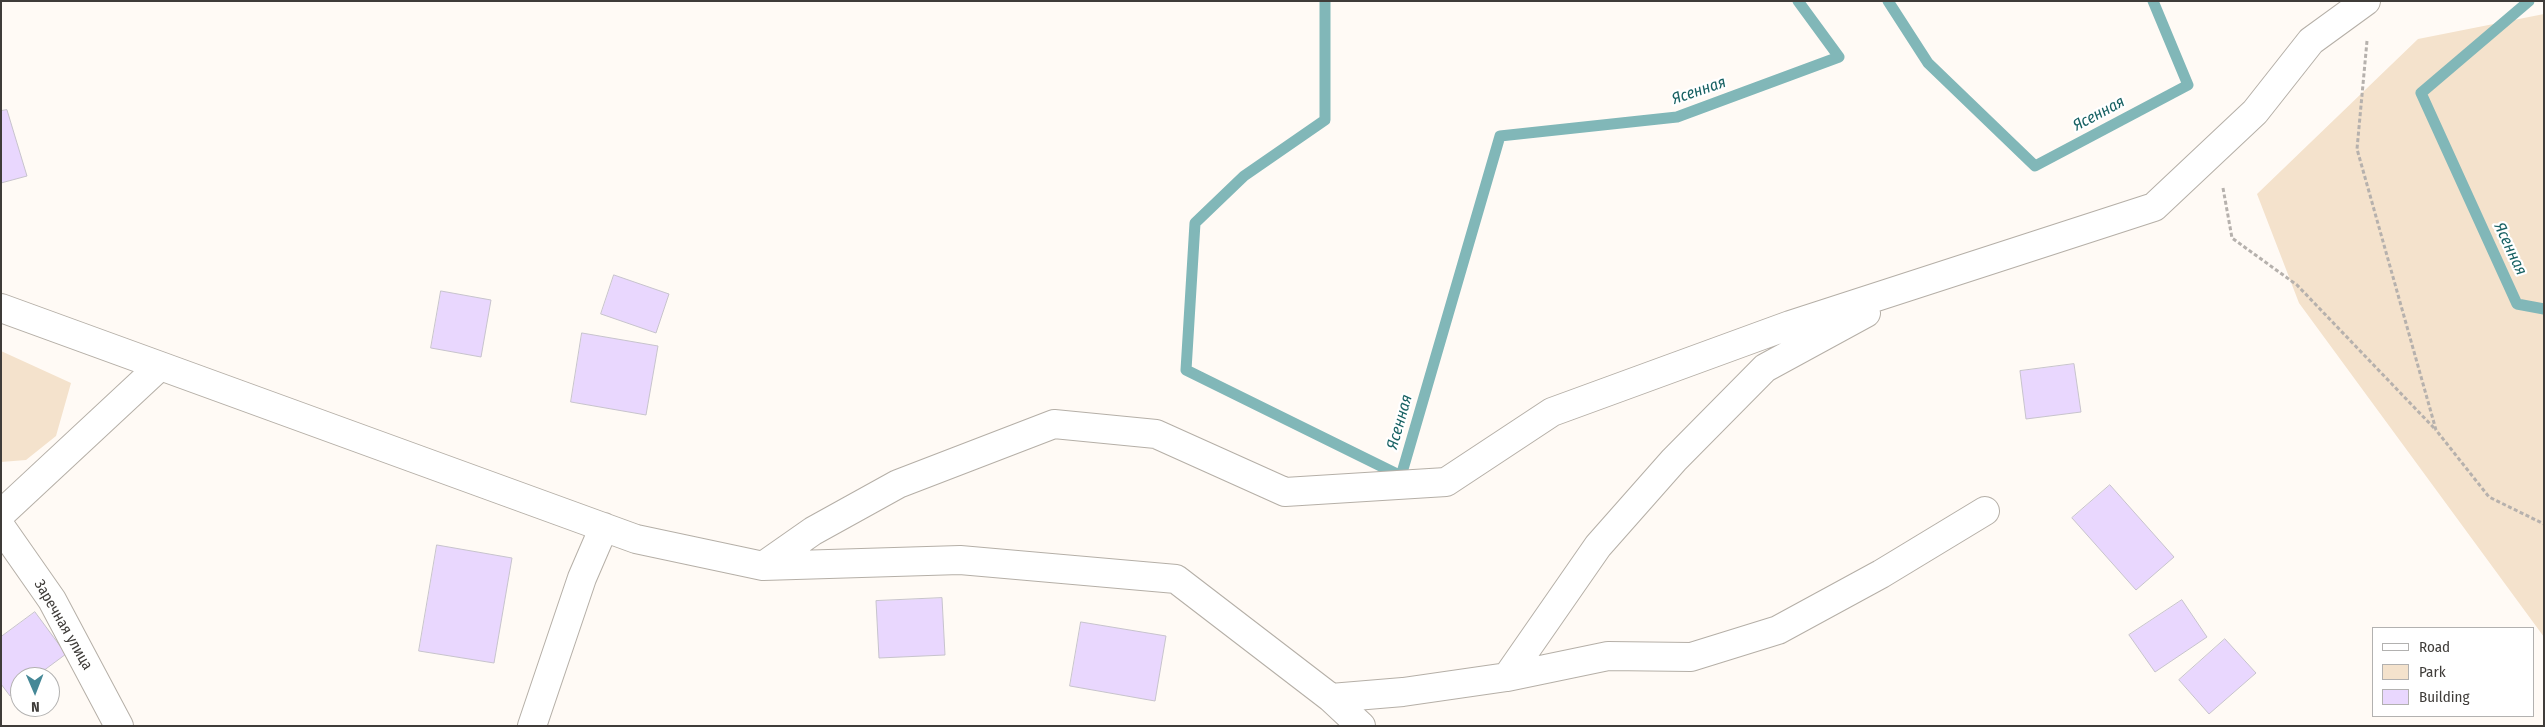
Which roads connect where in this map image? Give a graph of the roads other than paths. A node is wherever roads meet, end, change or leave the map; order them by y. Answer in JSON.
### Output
{"nodes":[{"id":1,"x":2366,"y":1,"type":"edge"},
{"id":2,"x":1926,"y":280,"type":"junction"},
{"id":3,"x":1,"y":308,"type":"edge"},
{"id":4,"x":160,"y":366,"type":"junction"},
{"id":5,"x":1985,"y":511,"type":"dead end"},
{"id":6,"x":1,"y":514,"type":"edge"},
{"id":7,"x":1,"y":527,"type":"edge"},
{"id":8,"x":604,"y":527,"type":"junction"},
{"id":9,"x":763,"y":566,"type":"junction"},
{"id":10,"x":1507,"y":677,"type":"junction"},
{"id":11,"x":1332,"y":698,"type":"junction"},
{"id":12,"x":119,"y":726,"type":"edge"},
{"id":13,"x":532,"y":726,"type":"edge"},
{"id":14,"x":1361,"y":726,"type":"edge"}],
"edges":[{"from":1,"to":2,"type":"street"},
{"from":2,"to":9,"type":"street"},
{"from":2,"to":10,"type":"street"},
{"from":3,"to":4,"type":"street"},
{"from":4,"to":6,"type":"street"},
{"from":4,"to":8,"type":"street"},
{"from":5,"to":10,"type":"street"},
{"from":7,"to":12,"type":"street","name":"Заречная улица"},
{"from":8,"to":9,"type":"street"},
{"from":8,"to":13,"type":"street"},
{"from":9,"to":11,"type":"street"},
{"from":10,"to":11,"type":"street"},
{"from":11,"to":14,"type":"street"}]}
